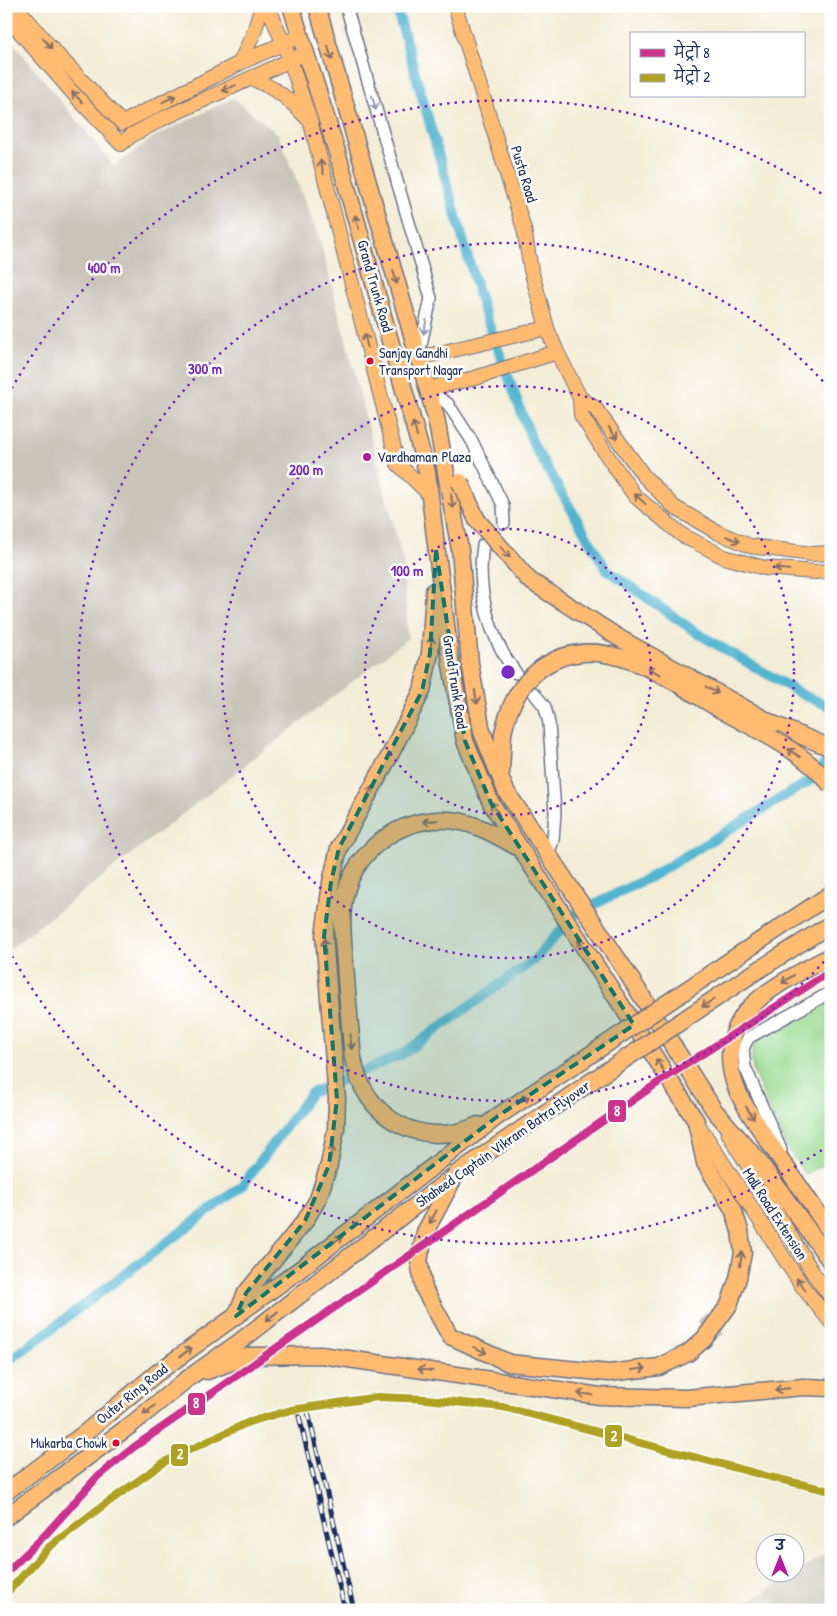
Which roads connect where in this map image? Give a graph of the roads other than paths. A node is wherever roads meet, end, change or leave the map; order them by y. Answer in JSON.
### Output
{"nodes":[{"id":1,"x":16,"y":6,"type":"edge"},
{"id":2,"x":262,"y":6,"type":"edge"},
{"id":3,"x":268,"y":6,"type":"edge"},
{"id":4,"x":291,"y":6,"type":"edge"},
{"id":5,"x":317,"y":6,"type":"edge"},
{"id":6,"x":346,"y":6,"type":"edge"},
{"id":7,"x":455,"y":6,"type":"edge"},
{"id":8,"x":6,"y":16,"type":"edge"},
{"id":9,"x":299,"y":37,"type":"junction"},
{"id":10,"x":283,"y":43,"type":"junction"},
{"id":11,"x":297,"y":57,"type":"junction"},
{"id":12,"x":240,"y":63,"type":"junction"},
{"id":13,"x":251,"y":78,"type":"junction"},
{"id":14,"x":310,"y":120,"type":"junction"},
{"id":15,"x":122,"y":123,"type":"junction"},
{"id":16,"x":111,"y":133,"type":"junction"},
{"id":17,"x":132,"y":135,"type":"junction"},
{"id":18,"x":547,"y":328,"type":"junction"},
{"id":19,"x":557,"y":352,"type":"junction"},
{"id":20,"x":418,"y":358,"type":"junction"},
{"id":21,"x":427,"y":389,"type":"junction"},
{"id":22,"x":580,"y":398,"type":"junction"},
{"id":23,"x":440,"y":436,"type":"junction"},
{"id":24,"x":430,"y":495,"type":"junction"},
{"id":25,"x":504,"y":523,"type":"dead end"},
{"id":26,"x":483,"y":545,"type":"dead end"},
{"id":27,"x":436,"y":550,"type":"junction"},
{"id":28,"x":831,"y":553,"type":"edge"},
{"id":29,"x":831,"y":571,"type":"edge"},
{"id":30,"x":516,"y":673,"type":"dead end"},
{"id":31,"x":534,"y":693,"type":"dead end"},
{"id":32,"x":831,"y":748,"type":"edge"},
{"id":33,"x":501,"y":778,"type":"junction"},
{"id":34,"x":831,"y":785,"type":"edge"},
{"id":35,"x":523,"y":850,"type":"junction"},
{"id":36,"x":548,"y":855,"type":"junction"},
{"id":37,"x":828,"y":892,"type":"edge"},
{"id":38,"x":831,"y":924,"type":"edge"},
{"id":39,"x":831,"y":933,"type":"edge"},
{"id":40,"x":809,"y":936,"type":"junction"},
{"id":41,"x":831,"y":956,"type":"edge"},
{"id":42,"x":831,"y":992,"type":"edge"},
{"id":43,"x":714,"y":1110,"type":"junction"},
{"id":44,"x":498,"y":1116,"type":"junction"},
{"id":45,"x":696,"y":1121,"type":"junction"},
{"id":46,"x":790,"y":1173,"type":"junction"},
{"id":47,"x":456,"y":1174,"type":"junction"},
{"id":48,"x":831,"y":1233,"type":"edge"},
{"id":49,"x":831,"y":1262,"type":"edge"},
{"id":50,"x":831,"y":1297,"type":"edge"},
{"id":51,"x":236,"y":1316,"type":"junction"},
{"id":52,"x":831,"y":1322,"type":"edge"},
{"id":53,"x":186,"y":1379,"type":"junction"},
{"id":54,"x":831,"y":1388,"type":"edge"},
{"id":55,"x":8,"y":1491,"type":"edge"},
{"id":56,"x":6,"y":1517,"type":"edge"}],
"edges":[{"from":1,"to":15,"type":"main road","one_way":true},
{"from":2,"to":12,"type":"main road"},
{"from":3,"to":10,"type":"main road"},
{"from":4,"to":9,"type":"highway","name":"Grand Trunk Road"},
{"from":5,"to":20,"type":"highway","name":"Grand Trunk Road","one_way":true},
{"from":6,"to":20,"type":"street","one_way":true},
{"from":7,"to":18,"type":"main road","name":"Pusta Road"},
{"from":16,"to":8,"type":"main road","one_way":true},
{"from":9,"to":10,"type":"main road"},
{"from":9,"to":11,"type":"highway","name":"Grand Trunk Road"},
{"from":10,"to":11,"type":"main road"},
{"from":10,"to":12,"type":"main road"},
{"from":11,"to":13,"type":"main road"},
{"from":11,"to":14,"type":"main road"},
{"from":24,"to":11,"type":"highway","name":"Grand Trunk Road","one_way":true},
{"from":15,"to":12,"type":"main road","one_way":true},
{"from":13,"to":14,"type":"main road"},
{"from":13,"to":17,"type":"main road","one_way":true},
{"from":24,"to":14,"type":"main road","one_way":true},
{"from":15,"to":16,"type":"main road"},
{"from":15,"to":17,"type":"main road"},
{"from":16,"to":17,"type":"main road"},
{"from":18,"to":19,"type":"main road","name":"Pusta Road"},
{"from":18,"to":20,"type":"main road"},
{"from":19,"to":21,"type":"main road"},
{"from":19,"to":22,"type":"main road","name":"Pusta Road"},
{"from":20,"to":21,"type":"highway","name":"Grand Trunk Road"},
{"from":21,"to":23,"type":"highway","name":"Grand Trunk Road"},
{"from":21,"to":25,"type":"street"},
{"from":22,"to":28,"type":"main road","one_way":true},
{"from":29,"to":22,"type":"main road","one_way":true},
{"from":23,"to":32,"type":"highway","one_way":true,"bridge":true},
{"from":23,"to":33,"type":"highway","name":"Grand Trunk Road","one_way":true},
{"from":24,"to":27,"type":"highway","name":"Grand Trunk Road"},
{"from":26,"to":30,"type":"street"},
{"from":35,"to":27,"type":"highway","name":"Grand Trunk Road","one_way":true},
{"from":51,"to":27,"type":"highway","one_way":true},
{"from":31,"to":36,"type":"street"},
{"from":34,"to":33,"type":"highway","one_way":true,"bridge":true},
{"from":33,"to":36,"type":"highway","name":"Grand Trunk Road"},
{"from":35,"to":44,"type":"highway","one_way":true},
{"from":45,"to":35,"type":"highway","name":"Grand Trunk Road","one_way":true},
{"from":36,"to":43,"type":"highway","name":"Grand Trunk Road"},
{"from":44,"to":37,"type":"highway","name":"Shaheed Captain Vikram Batra Flyover","one_way":true,"bridge":true},
{"from":38,"to":40,"type":"highway","name":"Shaheed Captain Vikram Batra Flyover"},
{"from":39,"to":40,"type":"highway"},
{"from":40,"to":47,"type":"highway","name":"Shaheed Captain Vikram Batra Flyover","one_way":true,"bridge":true},
{"from":41,"to":46,"type":"highway","one_way":true},
{"from":42,"to":46,"type":"street"},
{"from":43,"to":49,"type":"highway","name":"Grand Trunk Road"},
{"from":43,"to":50,"type":"main road","name":"Mall Road Extension"},
{"from":51,"to":44,"type":"highway","name":"Shaheed Captain Vikram Batra Flyover","one_way":true},
{"from":47,"to":45,"type":"highway","one_way":true,"bridge":true},
{"from":52,"to":45,"type":"main road","name":"Mall Road Extension","one_way":true},
{"from":46,"to":48,"type":"highway"},
{"from":47,"to":53,"type":"highway","name":"Shaheed Captain Vikram Batra Flyover","one_way":true},
{"from":55,"to":51,"type":"highway","name":"Outer Ring Road","one_way":true},
{"from":54,"to":53,"type":"highway","one_way":true},
{"from":53,"to":56,"type":"highway","name":"Outer Ring Road","one_way":true}]}
